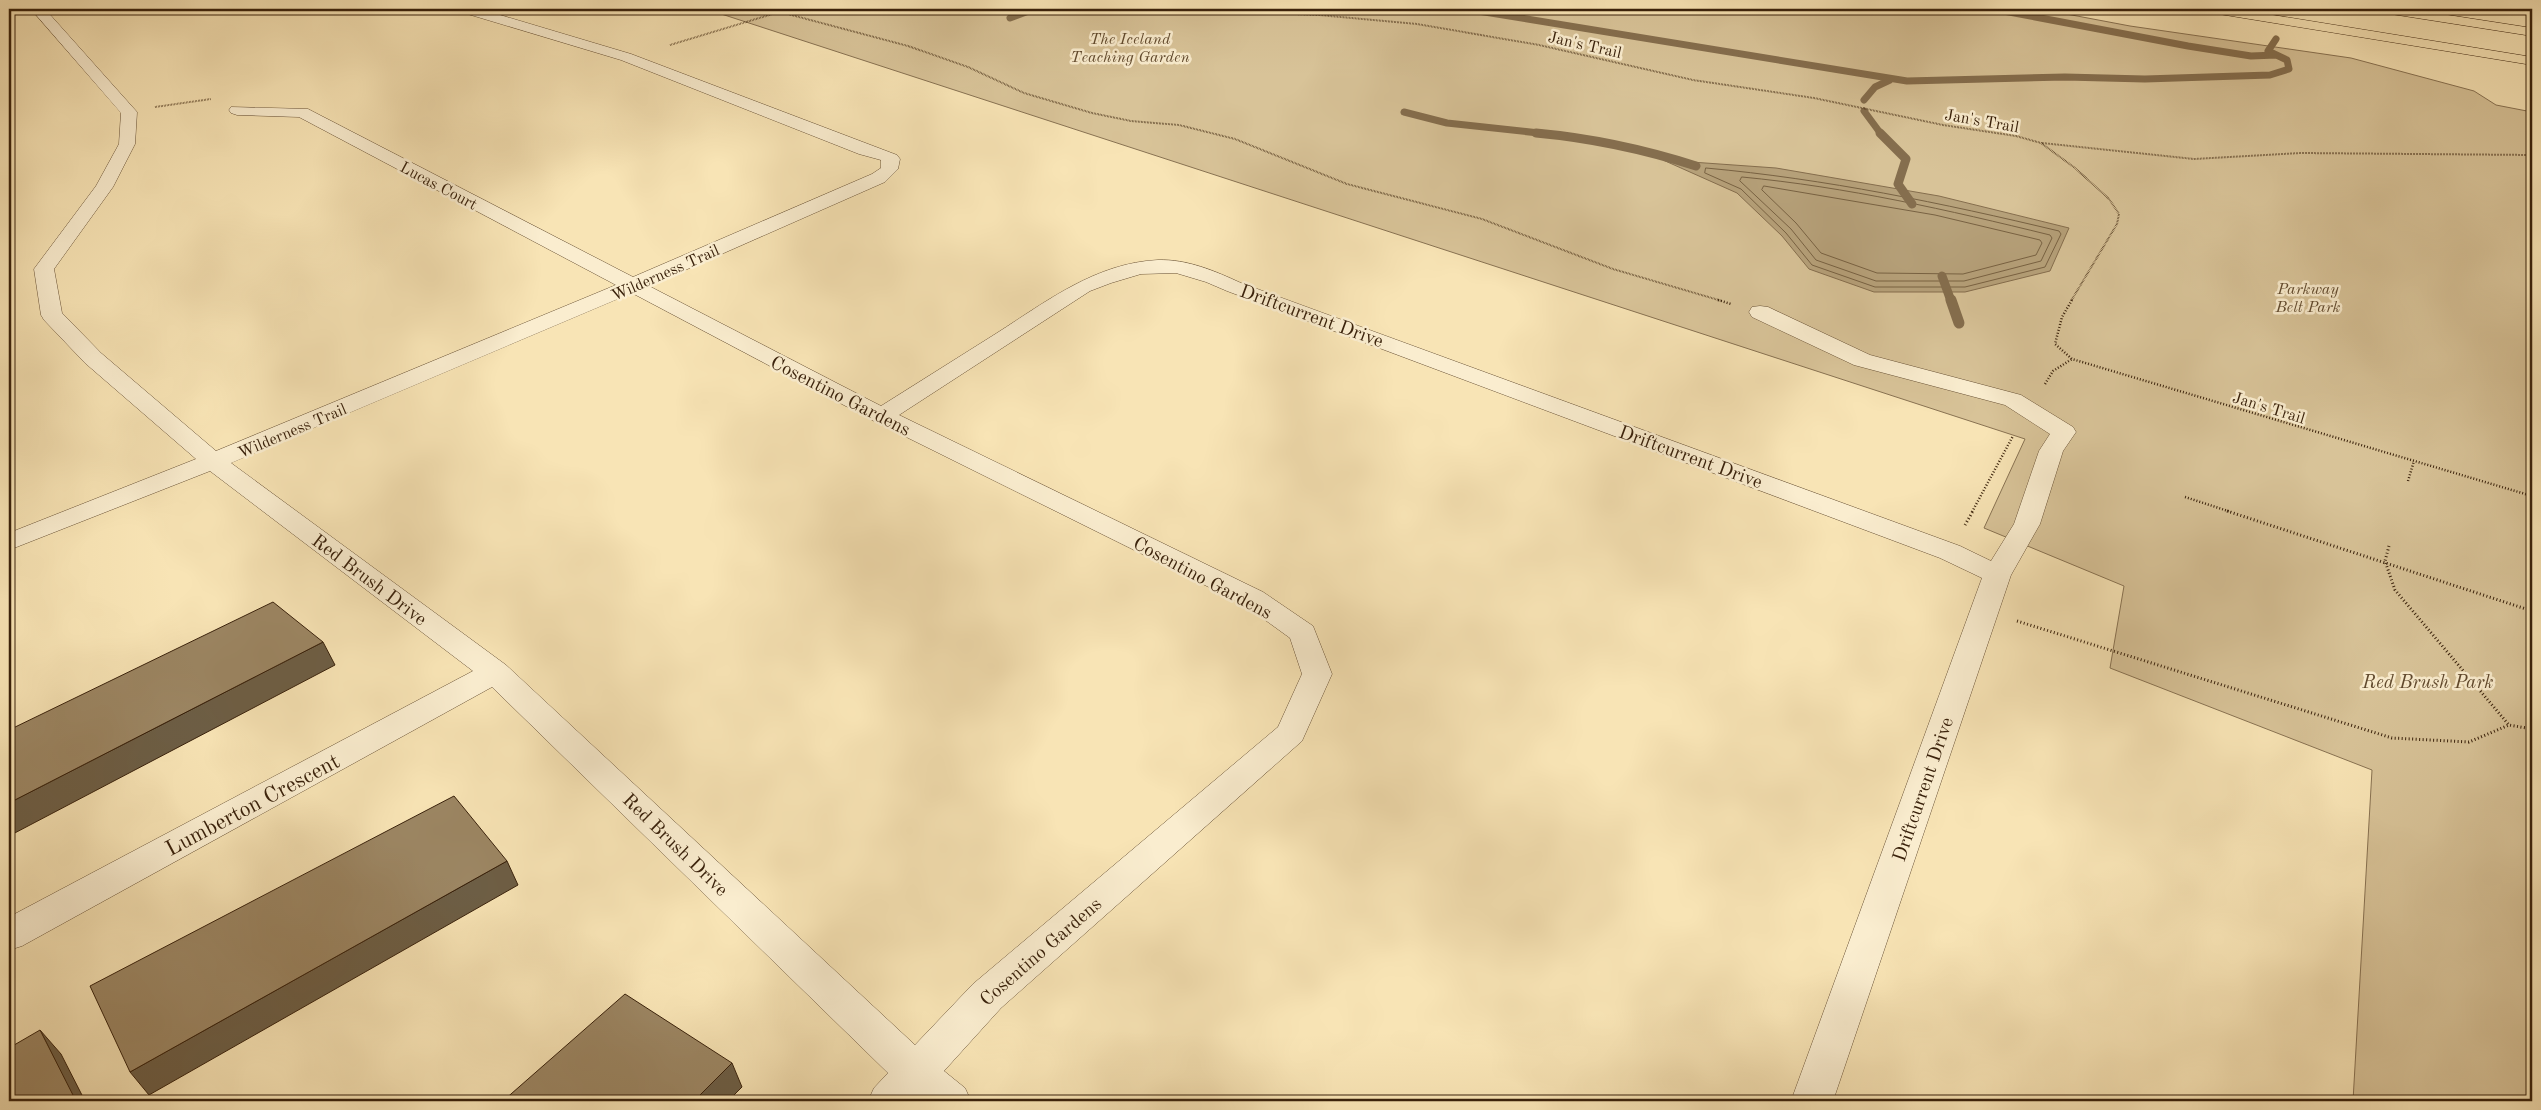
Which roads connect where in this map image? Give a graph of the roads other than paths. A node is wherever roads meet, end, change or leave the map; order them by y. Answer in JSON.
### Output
{"nodes":[{"id":1,"x":38,"y":9,"type":"edge"},
{"id":2,"x":466,"y":9,"type":"edge"},
{"id":3,"x":2214,"y":9,"type":"edge"},
{"id":4,"x":2385,"y":9,"type":"edge"},
{"id":5,"x":2524,"y":9,"type":"edge"},
{"id":6,"x":2532,"y":10,"type":"edge"},
{"id":7,"x":2347,"y":32,"type":"junction"},
{"id":8,"x":2532,"y":32,"type":"edge"},
{"id":9,"x":2532,"y":61,"type":"edge"},
{"id":10,"x":2532,"y":70,"type":"edge"},
{"id":11,"x":237,"y":110,"type":"dead end"},
{"id":12,"x":634,"y":286,"type":"junction"},
{"id":13,"x":1760,"y":312,"type":"road end"},
{"id":14,"x":882,"y":416,"type":"junction"},
{"id":15,"x":214,"y":462,"type":"junction"},
{"id":16,"x":9,"y":542,"type":"edge"},
{"id":17,"x":1997,"y":575,"type":"junction"},
{"id":18,"x":495,"y":672,"type":"junction"},
{"id":19,"x":9,"y":935,"type":"edge"},
{"id":20,"x":916,"y":1072,"type":"junction"},
{"id":21,"x":888,"y":1101,"type":"edge"},
{"id":22,"x":950,"y":1101,"type":"edge"},
{"id":23,"x":1812,"y":1101,"type":"edge"}],
"edges":[{"from":1,"to":15,"type":"street","name":"Red Brush Drive"},
{"from":2,"to":12,"type":"street","name":"Wilderness Trail"},
{"from":3,"to":7,"type":"highway"},
{"from":4,"to":8,"type":"highway"},
{"from":5,"to":6,"type":"highway"},
{"from":7,"to":9,"type":"highway"},
{"from":7,"to":10,"type":"highway"},
{"from":11,"to":12,"type":"street","name":"Lucas Court"},
{"from":12,"to":14,"type":"street","name":"Cosentino Gardens"},
{"from":12,"to":15,"type":"street","name":"Wilderness Trail"},
{"from":13,"to":17,"type":"street"},
{"from":14,"to":17,"type":"street","name":"Driftcurrent Drive"},
{"from":14,"to":20,"type":"street","name":"Cosentino Gardens"},
{"from":15,"to":16,"type":"street","name":"Wilderness Trail"},
{"from":15,"to":18,"type":"street","name":"Red Brush Drive"},
{"from":17,"to":23,"type":"street","name":"Driftcurrent Drive"},
{"from":18,"to":19,"type":"street","name":"Lumberton Crescent"},
{"from":18,"to":20,"type":"street","name":"Red Brush Drive"},
{"from":20,"to":21,"type":"street"},
{"from":20,"to":22,"type":"street","name":"Red Brush Drive"}]}
